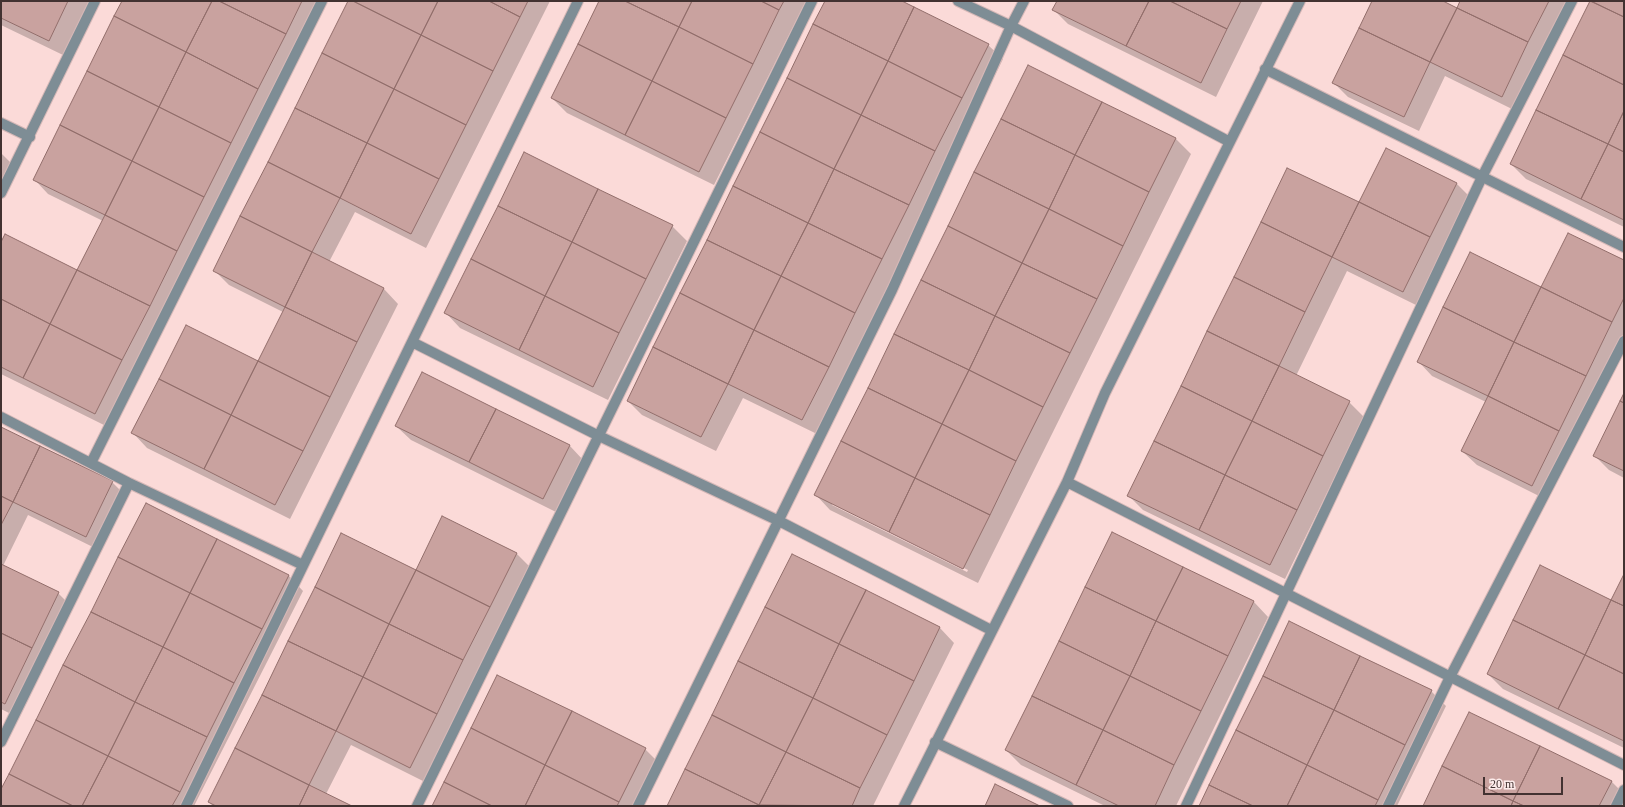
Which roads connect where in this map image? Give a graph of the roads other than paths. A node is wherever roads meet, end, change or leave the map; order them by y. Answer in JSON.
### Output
{"nodes":[{"id":1,"x":95,"y":1,"type":"edge"},
{"id":2,"x":322,"y":1,"type":"edge"},
{"id":3,"x":578,"y":1,"type":"edge"},
{"id":4,"x":812,"y":1,"type":"edge"},
{"id":5,"x":958,"y":1,"type":"edge"},
{"id":6,"x":1024,"y":1,"type":"edge"},
{"id":7,"x":1300,"y":1,"type":"edge"},
{"id":8,"x":1572,"y":1,"type":"edge"},
{"id":9,"x":1011,"y":26,"type":"junction"},
{"id":10,"x":1265,"y":69,"type":"junction"},
{"id":11,"x":1,"y":123,"type":"edge"},
{"id":12,"x":30,"y":137,"type":"junction"},
{"id":13,"x":1228,"y":141,"type":"junction"},
{"id":14,"x":1482,"y":177,"type":"junction"},
{"id":15,"x":1,"y":193,"type":"edge"},
{"id":16,"x":1624,"y":247,"type":"edge"},
{"id":17,"x":1624,"y":341,"type":"edge"},
{"id":18,"x":412,"y":342,"type":"junction"},
{"id":19,"x":1,"y":417,"type":"edge"},
{"id":20,"x":599,"y":436,"type":"junction"},
{"id":21,"x":91,"y":463,"type":"junction"},
{"id":22,"x":1067,"y":482,"type":"junction"},
{"id":23,"x":129,"y":483,"type":"junction"},
{"id":24,"x":779,"y":521,"type":"junction"},
{"id":25,"x":303,"y":565,"type":"junction"},
{"id":26,"x":1286,"y":594,"type":"junction"},
{"id":27,"x":991,"y":630,"type":"junction"},
{"id":28,"x":1450,"y":677,"type":"junction"},
{"id":29,"x":1,"y":742,"type":"edge"},
{"id":30,"x":936,"y":742,"type":"junction"},
{"id":31,"x":1624,"y":765,"type":"edge"},
{"id":32,"x":1624,"y":790,"type":"edge"},
{"id":33,"x":186,"y":806,"type":"edge"},
{"id":34,"x":418,"y":806,"type":"edge"},
{"id":35,"x":638,"y":806,"type":"edge"},
{"id":36,"x":904,"y":806,"type":"edge"},
{"id":37,"x":1068,"y":806,"type":"edge"},
{"id":38,"x":1186,"y":806,"type":"edge"},
{"id":39,"x":1388,"y":806,"type":"edge"},
{"id":40,"x":1616,"y":806,"type":"edge"}],
"edges":[{"from":1,"to":12,"type":"street"},
{"from":2,"to":21,"type":"street"},
{"from":3,"to":18,"type":"street"},
{"from":4,"to":20,"type":"street"},
{"from":5,"to":9,"type":"street"},
{"from":6,"to":9,"type":"street"},
{"from":7,"to":10,"type":"street"},
{"from":8,"to":14,"type":"street"},
{"from":9,"to":13,"type":"street"},
{"from":9,"to":24,"type":"street"},
{"from":10,"to":13,"type":"street"},
{"from":10,"to":14,"type":"street"},
{"from":11,"to":12,"type":"street"},
{"from":12,"to":15,"type":"street"},
{"from":13,"to":22,"type":"street"},
{"from":14,"to":16,"type":"street"},
{"from":14,"to":26,"type":"street"},
{"from":17,"to":28,"type":"street"},
{"from":18,"to":20,"type":"street"},
{"from":18,"to":25,"type":"street"},
{"from":19,"to":21,"type":"street"},
{"from":20,"to":24,"type":"street"},
{"from":20,"to":34,"type":"street"},
{"from":21,"to":23,"type":"street"},
{"from":22,"to":26,"type":"street"},
{"from":22,"to":27,"type":"street"},
{"from":23,"to":25,"type":"street"},
{"from":23,"to":29,"type":"street"},
{"from":24,"to":27,"type":"street"},
{"from":24,"to":35,"type":"street"},
{"from":25,"to":33,"type":"street"},
{"from":26,"to":28,"type":"street"},
{"from":26,"to":38,"type":"street"},
{"from":27,"to":30,"type":"street"},
{"from":28,"to":31,"type":"street"},
{"from":28,"to":39,"type":"street"},
{"from":30,"to":36,"type":"street"},
{"from":30,"to":37,"type":"street"},
{"from":32,"to":40,"type":"street"}]}
